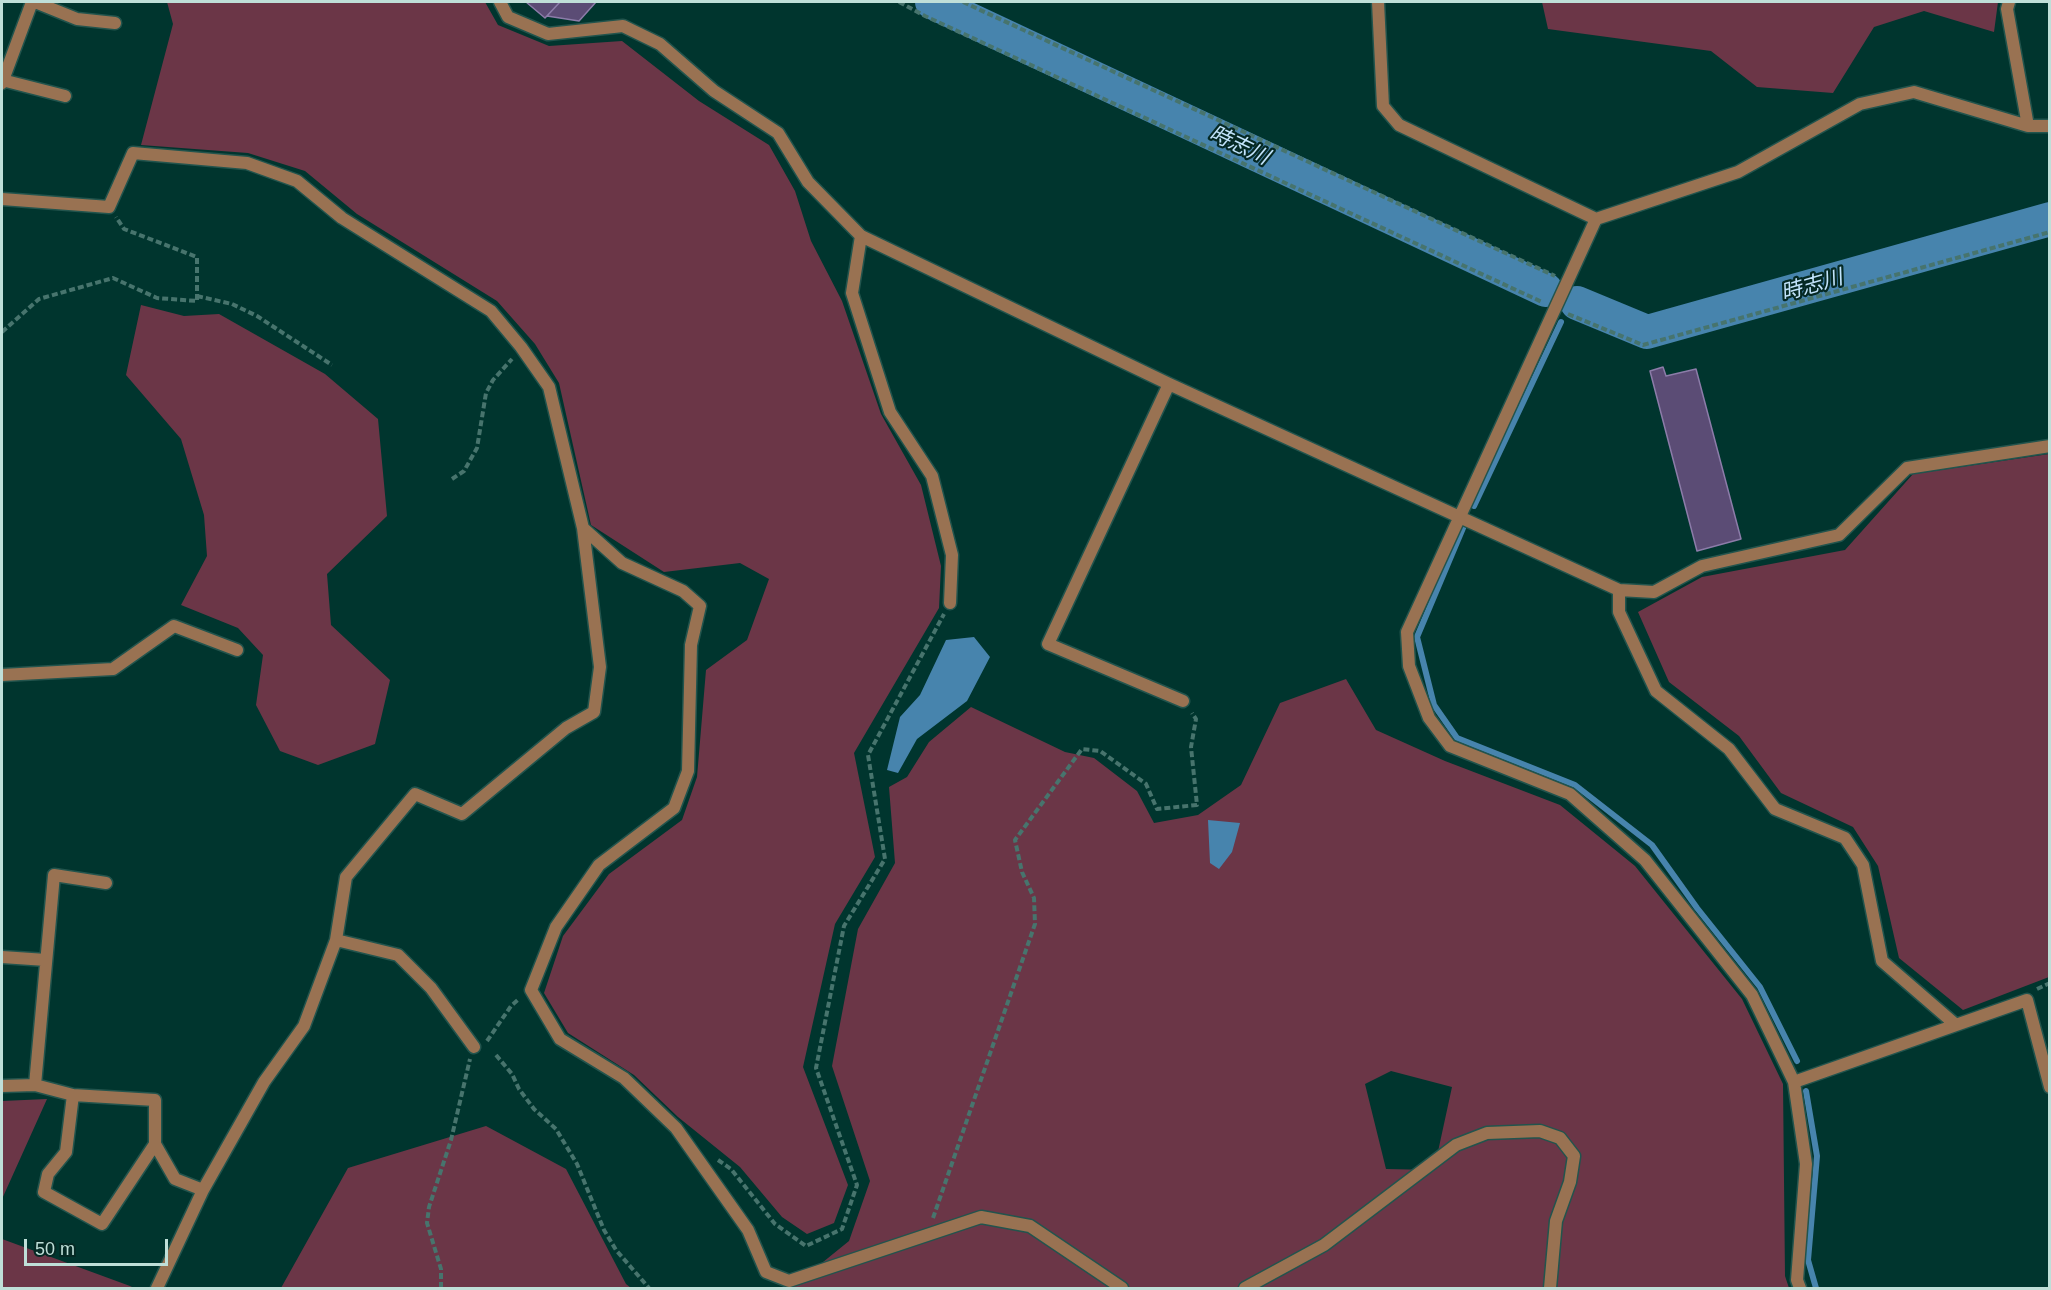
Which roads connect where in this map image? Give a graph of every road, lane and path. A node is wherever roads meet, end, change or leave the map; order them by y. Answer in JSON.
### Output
{"nodes":[{"id":1,"x":34,"y":2,"type":"edge"},
{"id":2,"x":500,"y":2,"type":"edge"},
{"id":3,"x":899,"y":2,"type":"edge"},
{"id":4,"x":963,"y":2,"type":"edge"},
{"id":5,"x":1378,"y":2,"type":"edge"},
{"id":6,"x":2009,"y":2,"type":"edge"},
{"id":7,"x":115,"y":23,"type":"dead end"},
{"id":8,"x":2,"y":81,"type":"edge"},
{"id":9,"x":65,"y":96,"type":"dead end"},
{"id":10,"x":2028,"y":126,"type":"junction"},
{"id":11,"x":2049,"y":126,"type":"edge"},
{"id":12,"x":2,"y":199,"type":"edge"},
{"id":13,"x":109,"y":207,"type":"junction"},
{"id":14,"x":1596,"y":219,"type":"junction"},
{"id":15,"x":2049,"y":232,"type":"edge"},
{"id":16,"x":861,"y":236,"type":"junction"},
{"id":17,"x":1567,"y":282,"type":"junction"},
{"id":18,"x":197,"y":296,"type":"junction"},
{"id":19,"x":1555,"y":308,"type":"junction"},
{"id":20,"x":2,"y":332,"type":"edge"},
{"id":21,"x":523,"y":350,"type":"junction"},
{"id":22,"x":333,"y":365,"type":"dead end"},
{"id":23,"x":1169,"y":384,"type":"junction"},
{"id":24,"x":2049,"y":446,"type":"edge"},
{"id":25,"x":452,"y":479,"type":"dead end"},
{"id":26,"x":1459,"y":516,"type":"junction"},
{"id":27,"x":583,"y":528,"type":"junction"},
{"id":28,"x":1619,"y":590,"type":"junction"},
{"id":29,"x":951,"y":603,"type":"joint"},
{"id":30,"x":237,"y":650,"type":"dead end"},
{"id":31,"x":2,"y":675,"type":"edge"},
{"id":32,"x":1183,"y":701,"type":"joint"},
{"id":33,"x":106,"y":883,"type":"dead end"},
{"id":34,"x":336,"y":940,"type":"junction"},
{"id":35,"x":2,"y":957,"type":"edge"},
{"id":36,"x":46,"y":960,"type":"junction"},
{"id":37,"x":531,"y":990,"type":"junction"},
{"id":38,"x":1956,"y":1024,"type":"junction"},
{"id":39,"x":474,"y":1047,"type":"junction"},
{"id":40,"x":496,"y":1055,"type":"dead end"},
{"id":41,"x":1794,"y":1082,"type":"junction"},
{"id":42,"x":35,"y":1085,"type":"junction"},
{"id":43,"x":2,"y":1086,"type":"edge"},
{"id":44,"x":2049,"y":1086,"type":"edge"},
{"id":45,"x":73,"y":1095,"type":"junction"},
{"id":46,"x":155,"y":1144,"type":"junction"},
{"id":47,"x":713,"y":1156,"type":"dead end"},
{"id":48,"x":203,"y":1190,"type":"junction"},
{"id":49,"x":926,"y":1236,"type":"junction"},
{"id":50,"x":157,"y":1288,"type":"edge"},
{"id":51,"x":441,"y":1288,"type":"edge"},
{"id":52,"x":649,"y":1288,"type":"edge"},
{"id":53,"x":1122,"y":1288,"type":"edge"},
{"id":54,"x":1245,"y":1288,"type":"edge"},
{"id":55,"x":1550,"y":1288,"type":"edge"},
{"id":56,"x":1800,"y":1288,"type":"edge"}],
"edges":[{"from":1,"to":7,"type":"street"},
{"from":1,"to":8,"type":"street"},
{"from":2,"to":16,"type":"street"},
{"from":3,"to":19,"type":"path"},
{"from":4,"to":17,"type":"path"},
{"from":5,"to":14,"type":"street"},
{"from":6,"to":10,"type":"street"},
{"from":8,"to":9,"type":"street"},
{"from":10,"to":11,"type":"street"},
{"from":10,"to":14,"type":"street"},
{"from":12,"to":13,"type":"street"},
{"from":13,"to":18,"type":"path"},
{"from":13,"to":21,"type":"street"},
{"from":14,"to":17,"type":"street"},
{"from":15,"to":19,"type":"path"},
{"from":16,"to":23,"type":"street"},
{"from":16,"to":29,"type":"street"},
{"from":17,"to":19,"type":"street"},
{"from":18,"to":20,"type":"path"},
{"from":18,"to":22,"type":"path"},
{"from":19,"to":26,"type":"street"},
{"from":21,"to":25,"type":"path"},
{"from":21,"to":27,"type":"street"},
{"from":23,"to":26,"type":"street"},
{"from":23,"to":32,"type":"street"},
{"from":24,"to":28,"type":"street"},
{"from":26,"to":28,"type":"street"},
{"from":26,"to":41,"type":"street"},
{"from":27,"to":34,"type":"street"},
{"from":27,"to":37,"type":"street"},
{"from":28,"to":38,"type":"street"},
{"from":29,"to":47,"type":"path"},
{"from":30,"to":31,"type":"street"},
{"from":32,"to":49,"type":"path"},
{"from":33,"to":36,"type":"street"},
{"from":34,"to":39,"type":"street"},
{"from":34,"to":48,"type":"street"},
{"from":35,"to":36,"type":"street"},
{"from":36,"to":42,"type":"street"},
{"from":37,"to":39,"type":"path"},
{"from":37,"to":49,"type":"street"},
{"from":38,"to":41,"type":"street"},
{"from":38,"to":44,"type":"street"},
{"from":39,"to":51,"type":"path"},
{"from":40,"to":52,"type":"path"},
{"from":41,"to":56,"type":"street"},
{"from":42,"to":43,"type":"street"},
{"from":42,"to":45,"type":"street"},
{"from":45,"to":46,"type":"street"},
{"from":45,"to":46,"type":"street"},
{"from":46,"to":48,"type":"street"},
{"from":48,"to":50,"type":"street"},
{"from":49,"to":53,"type":"street"},
{"from":54,"to":55,"type":"street"}]}
